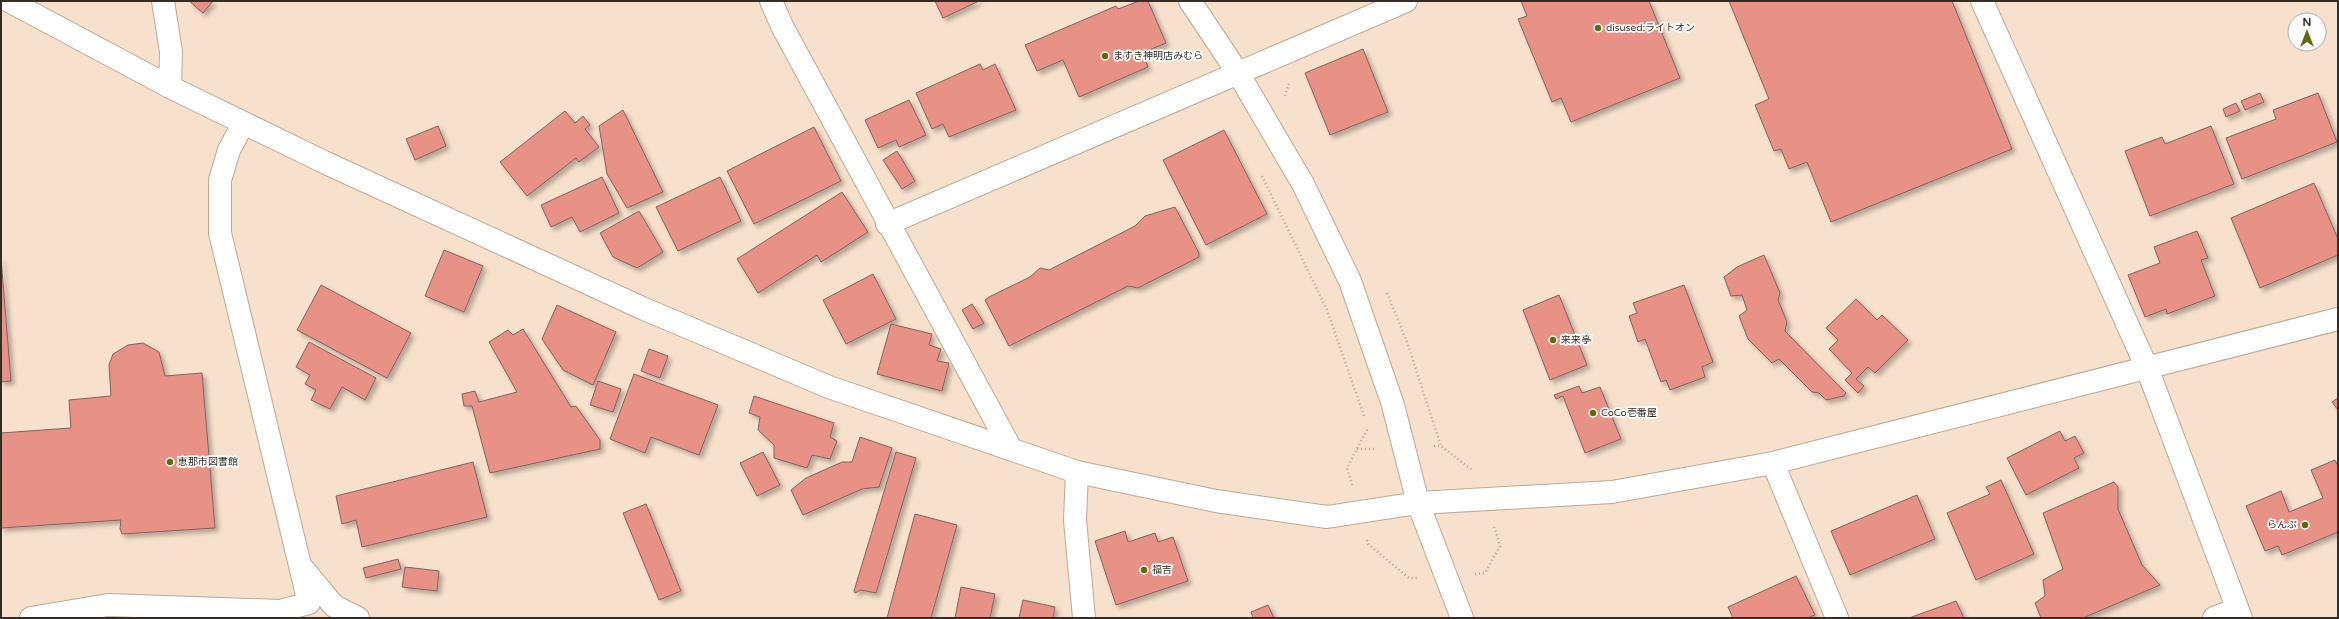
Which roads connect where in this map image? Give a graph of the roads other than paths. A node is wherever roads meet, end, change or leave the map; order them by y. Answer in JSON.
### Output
{"nodes":[{"id":1,"x":9,"y":1,"type":"edge"},
{"id":2,"x":163,"y":1,"type":"edge"},
{"id":3,"x":771,"y":1,"type":"edge"},
{"id":4,"x":1190,"y":1,"type":"edge"},
{"id":5,"x":1406,"y":1,"type":"edge"},
{"id":6,"x":1982,"y":1,"type":"edge"},
{"id":7,"x":1238,"y":73,"type":"junction"},
{"id":8,"x":170,"y":87,"type":"junction"},
{"id":9,"x":243,"y":124,"type":"junction"},
{"id":10,"x":888,"y":224,"type":"junction"},
{"id":11,"x":2338,"y":319,"type":"edge"},
{"id":12,"x":2147,"y":368,"type":"junction"},
{"id":13,"x":1011,"y":449,"type":"junction"},
{"id":14,"x":1773,"y":463,"type":"junction"},
{"id":15,"x":1076,"y":472,"type":"junction"},
{"id":16,"x":1418,"y":503,"type":"junction"},
{"id":17,"x":302,"y":568,"type":"junction"},
{"id":18,"x":2239,"y":614,"type":"edge"},
{"id":19,"x":31,"y":618,"type":"edge"},
{"id":20,"x":358,"y":618,"type":"edge"},
{"id":21,"x":1084,"y":618,"type":"edge"},
{"id":22,"x":1462,"y":618,"type":"edge"},
{"id":23,"x":1837,"y":618,"type":"edge"},
{"id":24,"x":2214,"y":618,"type":"edge"}],
"edges":[{"from":1,"to":8,"type":"street"},
{"from":2,"to":8,"type":"street"},
{"from":3,"to":10,"type":"street"},
{"from":4,"to":7,"type":"street"},
{"from":5,"to":7,"type":"street"},
{"from":6,"to":12,"type":"street"},
{"from":7,"to":10,"type":"street"},
{"from":7,"to":16,"type":"street"},
{"from":8,"to":9,"type":"street"},
{"from":9,"to":13,"type":"street"},
{"from":9,"to":17,"type":"street"},
{"from":10,"to":13,"type":"street"},
{"from":11,"to":12,"type":"street"},
{"from":12,"to":14,"type":"street"},
{"from":12,"to":18,"type":"street"},
{"from":13,"to":15,"type":"street"},
{"from":14,"to":16,"type":"street"},
{"from":14,"to":23,"type":"street"},
{"from":15,"to":16,"type":"street"},
{"from":15,"to":21,"type":"street"},
{"from":16,"to":22,"type":"street"},
{"from":17,"to":19,"type":"street"},
{"from":17,"to":20,"type":"street"},
{"from":18,"to":24,"type":"street"}]}
